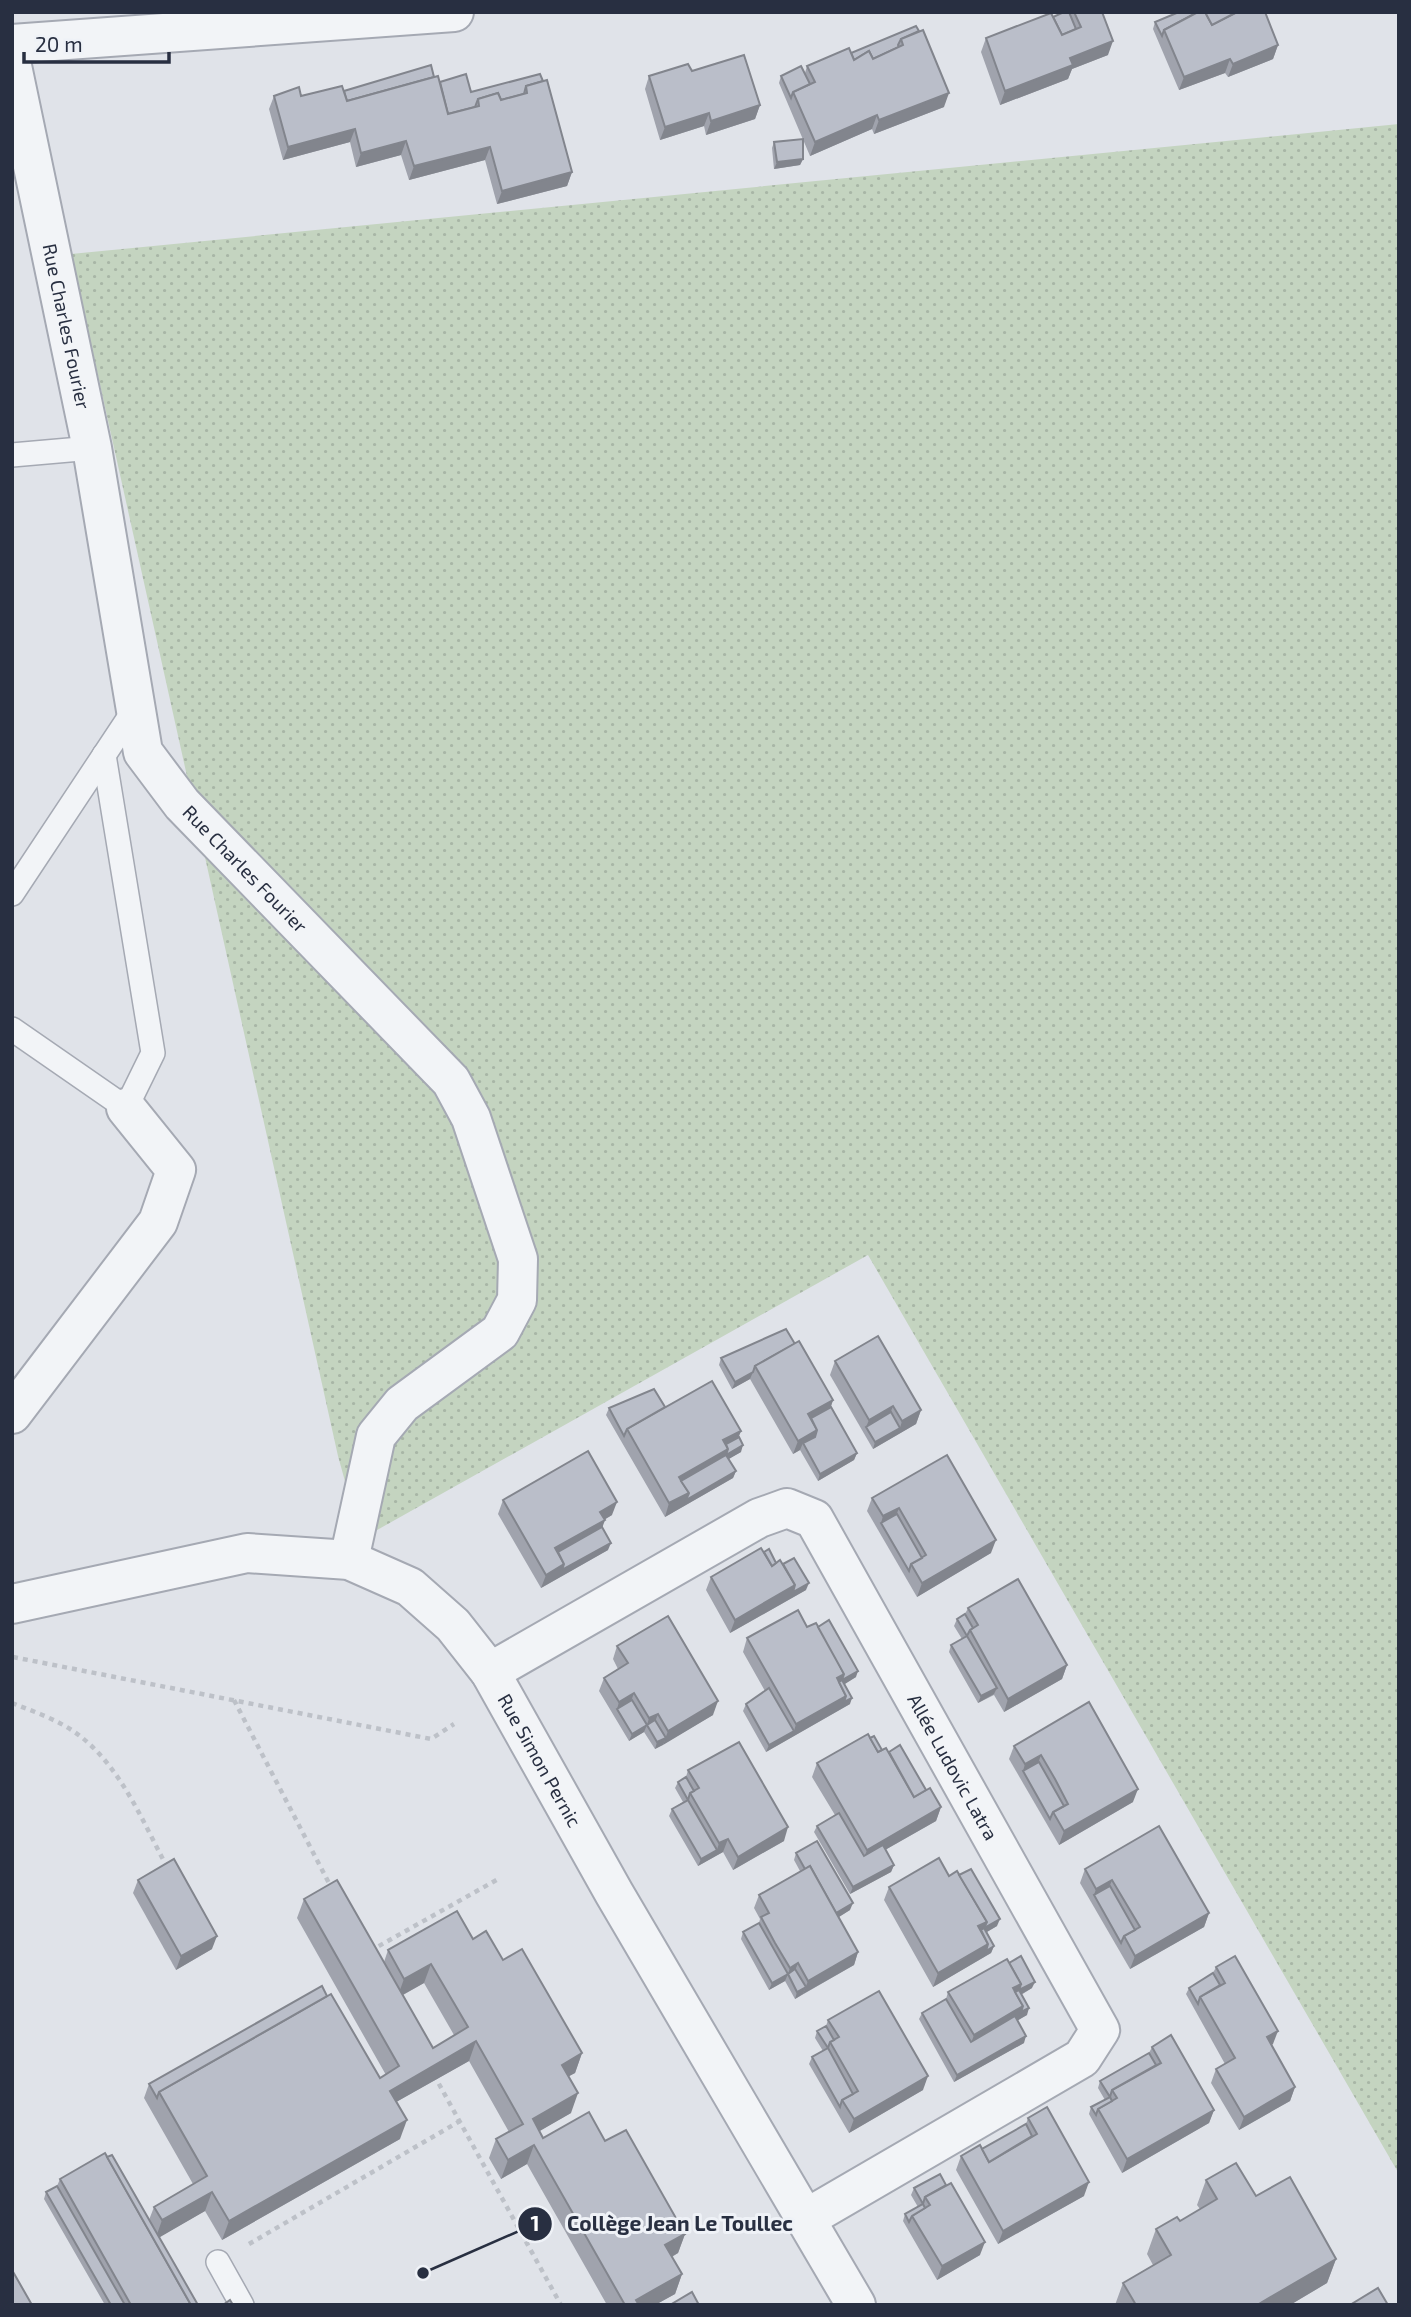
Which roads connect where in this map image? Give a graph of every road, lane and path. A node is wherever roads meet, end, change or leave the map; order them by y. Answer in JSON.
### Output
{"nodes":[{"id":1,"x":454,"y":12,"type":"edge"},
{"id":2,"x":12,"y":44,"type":"edge"},
{"id":3,"x":12,"y":66,"type":"edge"},
{"id":4,"x":92,"y":448,"type":"junction"},
{"id":5,"x":12,"y":455,"type":"edge"},
{"id":6,"x":136,"y":707,"type":"junction"},
{"id":7,"x":104,"y":755,"type":"junction"},
{"id":8,"x":12,"y":894,"type":"edge"},
{"id":9,"x":12,"y":1029,"type":"edge"},
{"id":10,"x":126,"y":1108,"type":"junction"},
{"id":11,"x":12,"y":1414,"type":"edge"},
{"id":12,"x":349,"y":1560,"type":"junction"},
{"id":13,"x":12,"y":1604,"type":"edge"},
{"id":14,"x":13,"y":1657,"type":"edge"},
{"id":15,"x":490,"y":1672,"type":"junction"},
{"id":16,"x":234,"y":1700,"type":"junction"},
{"id":17,"x":12,"y":1703,"type":"edge"},
{"id":18,"x":454,"y":1724,"type":"dead end"},
{"id":19,"x":166,"y":1865,"type":"edge"},
{"id":20,"x":499,"y":1878,"type":"dead end"},
{"id":21,"x":335,"y":1893,"type":"edge"},
{"id":22,"x":371,"y":1961,"type":"edge"},
{"id":23,"x":427,"y":2063,"type":"edge"},
{"id":24,"x":460,"y":2121,"type":"junction"},
{"id":25,"x":807,"y":2218,"type":"junction"},
{"id":26,"x":218,"y":2262,"type":"joint"},
{"id":27,"x":242,"y":2305,"type":"edge"},
{"id":28,"x":561,"y":2305,"type":"edge"},
{"id":29,"x":856,"y":2305,"type":"edge"}],
"edges":[{"from":1,"to":2,"type":"street"},
{"from":3,"to":4,"type":"street","name":"Rue Charles Fourier"},
{"from":4,"to":5,"type":"lane"},
{"from":4,"to":6,"type":"street","name":"Rue Charles Fourier"},
{"from":6,"to":7,"type":"lane"},
{"from":6,"to":12,"type":"street","name":"Rue Charles Fourier"},
{"from":7,"to":8,"type":"lane"},
{"from":7,"to":10,"type":"lane"},
{"from":9,"to":10,"type":"lane"},
{"from":10,"to":11,"type":"street"},
{"from":12,"to":13,"type":"street","name":"Rue Simon Pernic"},
{"from":12,"to":15,"type":"street","name":"Rue Simon Pernic"},
{"from":14,"to":16,"type":"path"},
{"from":15,"to":25,"type":"street","name":"Rue Simon Pernic"},
{"from":15,"to":25,"type":"street","name":"Allée Ludovic Latra"},
{"from":16,"to":18,"type":"path"},
{"from":16,"to":21,"type":"path"},
{"from":17,"to":19,"type":"path"},
{"from":20,"to":22,"type":"path"},
{"from":23,"to":24,"type":"path"},
{"from":24,"to":26,"type":"path"},
{"from":24,"to":28,"type":"path"},
{"from":25,"to":29,"type":"street","name":"Rue Simon Pernic"},
{"from":26,"to":27,"type":"lane"}]}
